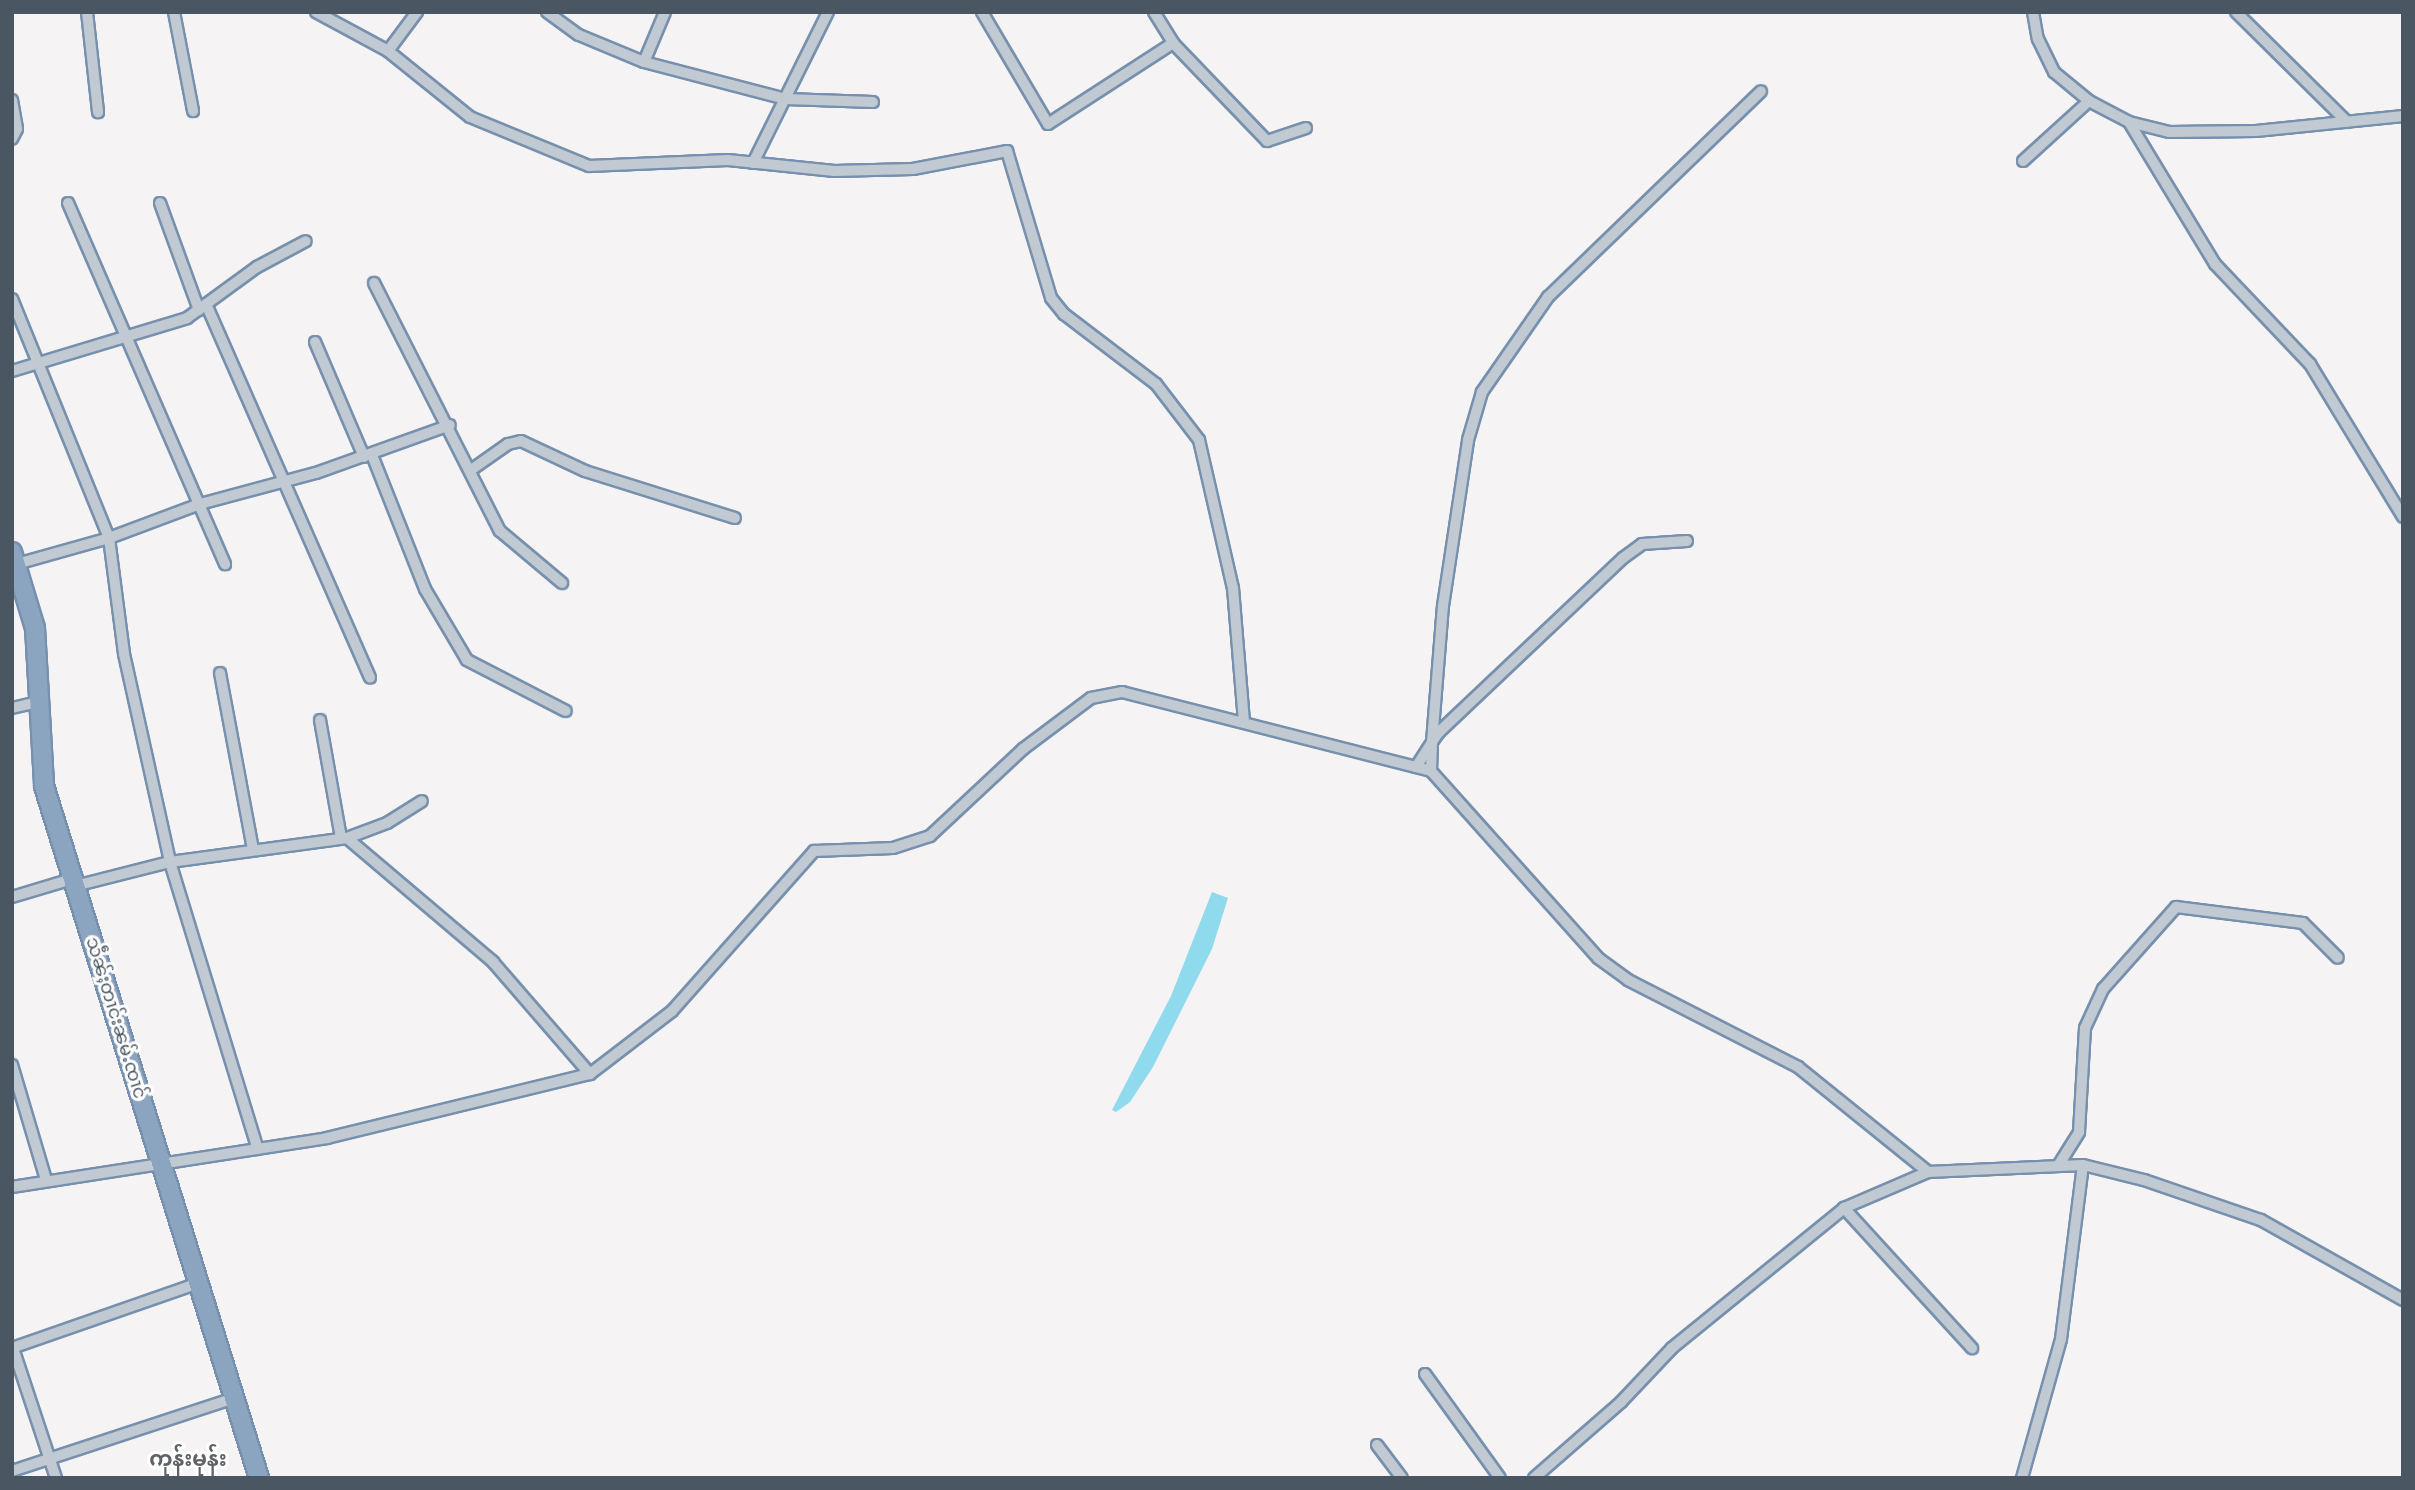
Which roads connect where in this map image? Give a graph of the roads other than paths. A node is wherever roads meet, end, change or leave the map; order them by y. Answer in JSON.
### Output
{"nodes":[{"id":1,"x":87,"y":12,"type":"edge"},
{"id":2,"x":174,"y":12,"type":"edge"},
{"id":3,"x":316,"y":12,"type":"edge"},
{"id":4,"x":416,"y":12,"type":"edge"},
{"id":5,"x":547,"y":12,"type":"edge"},
{"id":6,"x":665,"y":12,"type":"edge"},
{"id":7,"x":828,"y":12,"type":"edge"},
{"id":8,"x":982,"y":12,"type":"edge"},
{"id":9,"x":1154,"y":12,"type":"edge"},
{"id":10,"x":2033,"y":12,"type":"edge"},
{"id":11,"x":2236,"y":12,"type":"edge"},
{"id":12,"x":1173,"y":43,"type":"junction"},
{"id":13,"x":388,"y":51,"type":"junction"},
{"id":14,"x":644,"y":62,"type":"junction"},
{"id":15,"x":1761,"y":91,"type":"dead end"},
{"id":16,"x":786,"y":99,"type":"junction"},
{"id":17,"x":12,"y":100,"type":"edge"},
{"id":18,"x":2088,"y":101,"type":"junction"},
{"id":19,"x":873,"y":102,"type":"dead end"},
{"id":20,"x":192,"y":111,"type":"dead end"},
{"id":21,"x":98,"y":112,"type":"dead end"},
{"id":22,"x":2403,"y":116,"type":"edge"},
{"id":23,"x":2129,"y":122,"type":"junction"},
{"id":24,"x":2347,"y":122,"type":"junction"},
{"id":25,"x":1306,"y":128,"type":"dead end"},
{"id":26,"x":12,"y":139,"type":"edge"},
{"id":27,"x":2023,"y":160,"type":"dead end"},
{"id":28,"x":753,"y":163,"type":"junction"},
{"id":29,"x":68,"y":203,"type":"dead end"},
{"id":30,"x":160,"y":204,"type":"dead end"},
{"id":31,"x":306,"y":241,"type":"dead end"},
{"id":32,"x":374,"y":283,"type":"dead end"},
{"id":33,"x":12,"y":299,"type":"edge"},
{"id":34,"x":203,"y":307,"type":"junction"},
{"id":35,"x":122,"y":338,"type":"junction"},
{"id":36,"x":315,"y":342,"type":"dead end"},
{"id":37,"x":37,"y":364,"type":"junction"},
{"id":38,"x":12,"y":371,"type":"edge"},
{"id":39,"x":450,"y":425,"type":"junction"},
{"id":40,"x":368,"y":456,"type":"junction"},
{"id":41,"x":471,"y":470,"type":"junction"},
{"id":42,"x":286,"y":481,"type":"junction"},
{"id":43,"x":201,"y":504,"type":"junction"},
{"id":44,"x":2403,"y":517,"type":"edge"},
{"id":45,"x":735,"y":518,"type":"dead end"},
{"id":46,"x":109,"y":538,"type":"junction"},
{"id":47,"x":1687,"y":541,"type":"dead end"},
{"id":48,"x":14,"y":560,"type":"edge"},
{"id":49,"x":225,"y":564,"type":"dead end"},
{"id":50,"x":562,"y":583,"type":"dead end"},
{"id":51,"x":220,"y":673,"type":"dead end"},
{"id":52,"x":370,"y":678,"type":"dead end"},
{"id":53,"x":37,"y":702,"type":"junction"},
{"id":54,"x":12,"y":708,"type":"edge"},
{"id":55,"x":566,"y":711,"type":"dead end"},
{"id":56,"x":320,"y":720,"type":"dead end"},
{"id":57,"x":1244,"y":721,"type":"junction"},
{"id":58,"x":1432,"y":742,"type":"junction"},
{"id":59,"x":1416,"y":767,"type":"junction"},
{"id":60,"x":1431,"y":771,"type":"junction"},
{"id":61,"x":422,"y":801,"type":"dead end"},
{"id":62,"x":344,"y":838,"type":"junction"},
{"id":63,"x":253,"y":850,"type":"junction"},
{"id":64,"x":170,"y":862,"type":"junction"},
{"id":65,"x":74,"y":883,"type":"junction"},
{"id":66,"x":12,"y":897,"type":"edge"},
{"id":67,"x":2338,"y":958,"type":"dead end"},
{"id":68,"x":12,"y":1065,"type":"edge"},
{"id":69,"x":590,"y":1074,"type":"junction"},
{"id":70,"x":258,"y":1149,"type":"junction"},
{"id":71,"x":161,"y":1164,"type":"junction"},
{"id":72,"x":2082,"y":1165,"type":"junction"},
{"id":73,"x":2058,"y":1166,"type":"junction"},
{"id":74,"x":1928,"y":1172,"type":"junction"},
{"id":75,"x":46,"y":1180,"type":"junction"},
{"id":76,"x":12,"y":1187,"type":"edge"},
{"id":77,"x":1844,"y":1208,"type":"junction"},
{"id":78,"x":198,"y":1283,"type":"junction"},
{"id":79,"x":2403,"y":1300,"type":"edge"},
{"id":80,"x":13,"y":1348,"type":"edge"},
{"id":81,"x":1972,"y":1348,"type":"dead end"},
{"id":82,"x":1425,"y":1374,"type":"dead end"},
{"id":83,"x":234,"y":1398,"type":"junction"},
{"id":84,"x":1377,"y":1445,"type":"dead end"},
{"id":85,"x":50,"y":1459,"type":"junction"},
{"id":86,"x":12,"y":1471,"type":"edge"},
{"id":87,"x":56,"y":1478,"type":"edge"},
{"id":88,"x":259,"y":1478,"type":"edge"},
{"id":89,"x":1402,"y":1478,"type":"edge"},
{"id":90,"x":1500,"y":1478,"type":"edge"},
{"id":91,"x":1534,"y":1478,"type":"edge"},
{"id":92,"x":2022,"y":1478,"type":"edge"}],
"edges":[{"from":1,"to":21,"type":"street"},
{"from":2,"to":20,"type":"street"},
{"from":3,"to":13,"type":"street"},
{"from":4,"to":13,"type":"street"},
{"from":5,"to":14,"type":"street"},
{"from":6,"to":14,"type":"street"},
{"from":7,"to":16,"type":"street"},
{"from":8,"to":12,"type":"street"},
{"from":9,"to":12,"type":"street"},
{"from":10,"to":18,"type":"street"},
{"from":11,"to":24,"type":"street"},
{"from":12,"to":25,"type":"street"},
{"from":13,"to":28,"type":"street"},
{"from":14,"to":16,"type":"street"},
{"from":15,"to":58,"type":"street"},
{"from":16,"to":19,"type":"street"},
{"from":16,"to":28,"type":"street"},
{"from":17,"to":26,"type":"street"},
{"from":18,"to":23,"type":"street"},
{"from":18,"to":27,"type":"street"},
{"from":22,"to":24,"type":"street"},
{"from":23,"to":24,"type":"street"},
{"from":23,"to":44,"type":"street"},
{"from":28,"to":57,"type":"street"},
{"from":29,"to":35,"type":"street"},
{"from":30,"to":34,"type":"street"},
{"from":31,"to":34,"type":"street"},
{"from":32,"to":39,"type":"street"},
{"from":33,"to":37,"type":"street"},
{"from":34,"to":35,"type":"street"},
{"from":34,"to":42,"type":"street"},
{"from":35,"to":37,"type":"street"},
{"from":35,"to":43,"type":"street"},
{"from":36,"to":40,"type":"street"},
{"from":37,"to":38,"type":"street"},
{"from":37,"to":46,"type":"street"},
{"from":39,"to":40,"type":"street"},
{"from":39,"to":41,"type":"street"},
{"from":40,"to":42,"type":"street"},
{"from":40,"to":55,"type":"street"},
{"from":41,"to":45,"type":"street"},
{"from":41,"to":50,"type":"street"},
{"from":42,"to":43,"type":"street"},
{"from":42,"to":52,"type":"street"},
{"from":43,"to":46,"type":"street"},
{"from":43,"to":49,"type":"street"},
{"from":46,"to":48,"type":"street"},
{"from":46,"to":64,"type":"street"},
{"from":47,"to":58,"type":"street"},
{"from":48,"to":53,"type":"highway","name":"သဵၼ်ႈတၢင်းၼမ်ႉၸၢင်"},
{"from":51,"to":63,"type":"street"},
{"from":53,"to":54,"type":"street"},
{"from":53,"to":65,"type":"highway","name":"သဵၼ်ႈတၢင်းၼမ်ႉၸၢင်"},
{"from":56,"to":62,"type":"street"},
{"from":57,"to":59,"type":"street"},
{"from":57,"to":69,"type":"street"},
{"from":58,"to":59,"type":"street"},
{"from":58,"to":60,"type":"street"},
{"from":59,"to":60,"type":"street"},
{"from":60,"to":74,"type":"street"},
{"from":61,"to":62,"type":"street"},
{"from":62,"to":63,"type":"street"},
{"from":62,"to":69,"type":"street"},
{"from":63,"to":64,"type":"street"},
{"from":64,"to":65,"type":"street"},
{"from":64,"to":70,"type":"street"},
{"from":65,"to":66,"type":"street"},
{"from":65,"to":71,"type":"highway","name":"သဵၼ်ႈတၢင်းၼမ်ႉၸၢင်"},
{"from":67,"to":73,"type":"street"},
{"from":68,"to":75,"type":"street"},
{"from":69,"to":70,"type":"street"},
{"from":70,"to":71,"type":"street"},
{"from":71,"to":75,"type":"street"},
{"from":71,"to":78,"type":"highway","name":"သဵၼ်ႈတၢင်းၼမ်ႉၸၢင်"},
{"from":72,"to":73,"type":"street"},
{"from":72,"to":79,"type":"street"},
{"from":72,"to":92,"type":"street"},
{"from":73,"to":74,"type":"street"},
{"from":74,"to":77,"type":"street"},
{"from":75,"to":76,"type":"street"},
{"from":77,"to":81,"type":"street"},
{"from":77,"to":91,"type":"street"},
{"from":78,"to":80,"type":"street"},
{"from":78,"to":83,"type":"highway","name":"သဵၼ်ႈတၢင်းၼမ်ႉၸၢင်"},
{"from":80,"to":85,"type":"street"},
{"from":82,"to":90,"type":"street"},
{"from":83,"to":85,"type":"street"},
{"from":83,"to":88,"type":"highway","name":"သဵၼ်ႈတၢင်းၼမ်ႉၸၢင်"},
{"from":84,"to":89,"type":"street"},
{"from":85,"to":86,"type":"street"},
{"from":85,"to":87,"type":"street"}]}
